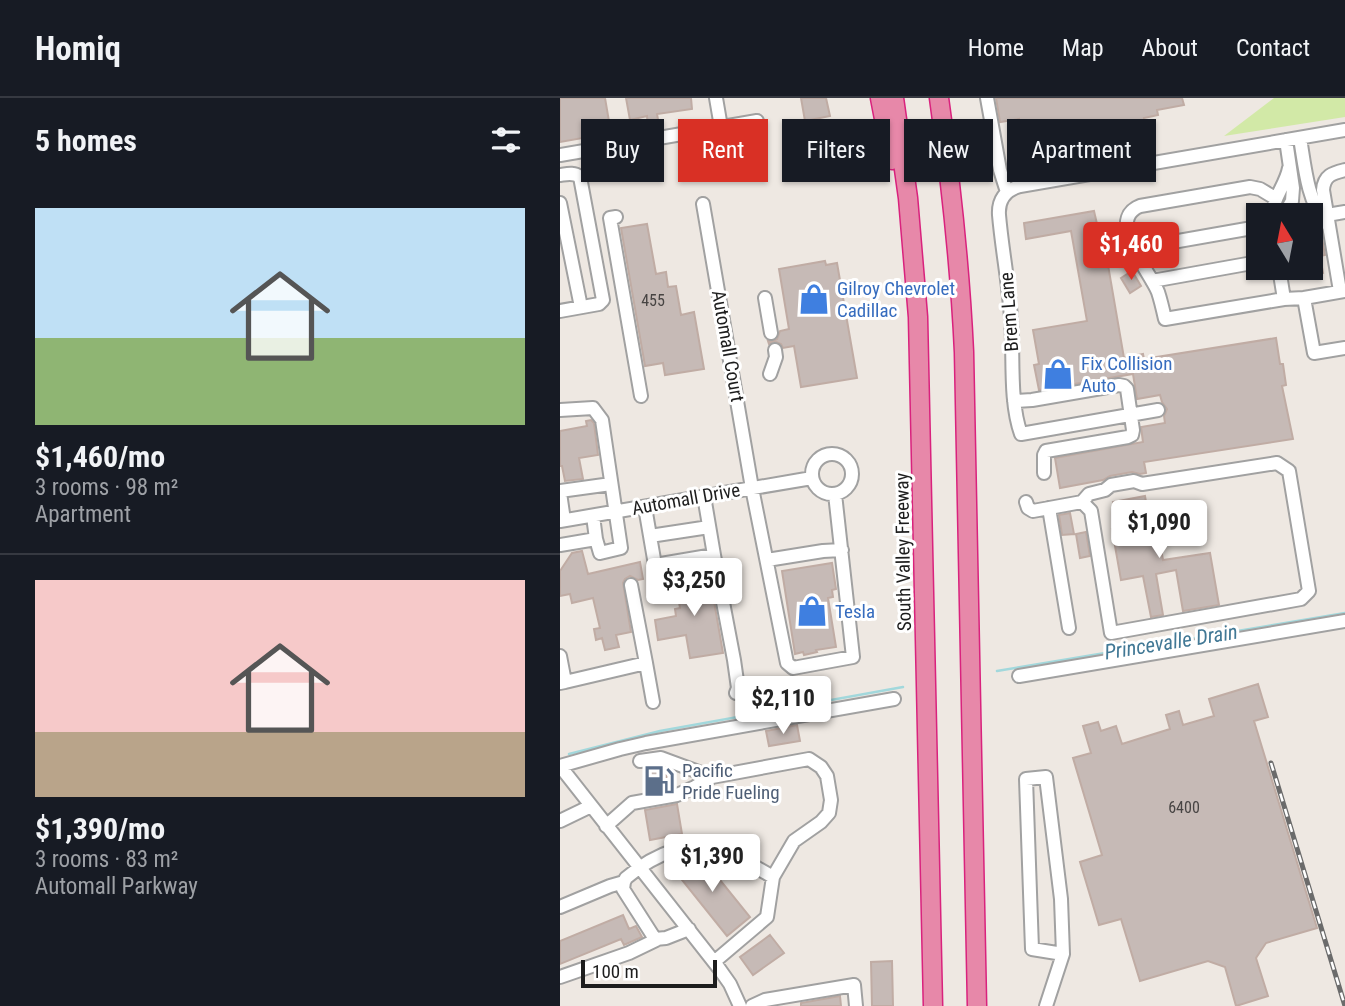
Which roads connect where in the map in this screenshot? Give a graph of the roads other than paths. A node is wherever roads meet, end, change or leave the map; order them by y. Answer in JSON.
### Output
{"nodes":[{"id":1,"x":716,"y":98,"type":"edge"},
{"id":2,"x":880,"y":98,"type":"edge"},
{"id":3,"x":894,"y":98,"type":"edge"},
{"id":4,"x":939,"y":98,"type":"edge"},
{"id":5,"x":988,"y":98,"type":"edge"},
{"id":6,"x":720,"y":119,"type":"edge"},
{"id":7,"x":1345,"y":130,"type":"edge"},
{"id":8,"x":678,"y":134,"type":"edge"},
{"id":9,"x":1300,"y":138,"type":"junction"},
{"id":10,"x":1286,"y":140,"type":"junction"},
{"id":11,"x":560,"y":155,"type":"edge"},
{"id":12,"x":1290,"y":164,"type":"junction"},
{"id":13,"x":1345,"y":170,"type":"edge"},
{"id":14,"x":560,"y":175,"type":"edge"},
{"id":15,"x":1007,"y":192,"type":"junction"},
{"id":16,"x":1275,"y":198,"type":"junction"},
{"id":17,"x":1274,"y":203,"type":"edge"},
{"id":18,"x":1291,"y":203,"type":"edge"},
{"id":19,"x":1314,"y":203,"type":"edge"},
{"id":20,"x":1322,"y":203,"type":"edge"},
{"id":21,"x":560,"y":204,"type":"edge"},
{"id":22,"x":703,"y":204,"type":"dead end"},
{"id":23,"x":1345,"y":212,"type":"edge"},
{"id":24,"x":616,"y":217,"type":"dead end"},
{"id":25,"x":1323,"y":218,"type":"edge"},
{"id":26,"x":1323,"y":222,"type":"edge"},
{"id":27,"x":590,"y":229,"type":"junction"},
{"id":28,"x":1246,"y":229,"type":"edge"},
{"id":29,"x":563,"y":234,"type":"edge"},
{"id":30,"x":1133,"y":249,"type":"junction"},
{"id":31,"x":1339,"y":249,"type":"edge"},
{"id":32,"x":1246,"y":264,"type":"edge"},
{"id":33,"x":915,"y":278,"type":"junction"},
{"id":34,"x":1281,"y":280,"type":"edge"},
{"id":35,"x":1152,"y":281,"type":"junction"},
{"id":36,"x":1343,"y":291,"type":"edge"},
{"id":37,"x":765,"y":298,"type":"dead end"},
{"id":38,"x":1304,"y":298,"type":"junction"},
{"id":39,"x":1284,"y":299,"type":"junction"},
{"id":40,"x":582,"y":307,"type":"junction"},
{"id":41,"x":560,"y":311,"type":"edge"},
{"id":42,"x":771,"y":332,"type":"dead end"},
{"id":43,"x":1345,"y":348,"type":"edge"},
{"id":44,"x":775,"y":350,"type":"dead end"},
{"id":45,"x":770,"y":374,"type":"dead end"},
{"id":46,"x":641,"y":396,"type":"dead end"},
{"id":47,"x":1014,"y":401,"type":"junction"},
{"id":48,"x":560,"y":410,"type":"edge"},
{"id":49,"x":1158,"y":410,"type":"dead end"},
{"id":50,"x":1131,"y":415,"type":"junction"},
{"id":51,"x":1042,"y":430,"type":"junction"},
{"id":52,"x":1048,"y":451,"type":"junction"},
{"id":53,"x":1044,"y":473,"type":"dead end"},
{"id":54,"x":812,"y":478,"type":"junction"},
{"id":55,"x":611,"y":484,"type":"junction"},
{"id":56,"x":752,"y":488,"type":"junction"},
{"id":57,"x":560,"y":492,"type":"edge"},
{"id":58,"x":835,"y":494,"type":"junction"},
{"id":59,"x":704,"y":496,"type":"junction"},
{"id":60,"x":1026,"y":502,"type":"dead end"},
{"id":61,"x":1082,"y":502,"type":"junction"},
{"id":62,"x":645,"y":507,"type":"junction"},
{"id":63,"x":1049,"y":508,"type":"junction"},
{"id":64,"x":616,"y":512,"type":"junction"},
{"id":65,"x":593,"y":516,"type":"junction"},
{"id":66,"x":562,"y":521,"type":"edge"},
{"id":67,"x":709,"y":527,"type":"junction"},
{"id":68,"x":650,"y":537,"type":"junction"},
{"id":69,"x":596,"y":539,"type":"junction"},
{"id":70,"x":560,"y":545,"type":"edge"},
{"id":71,"x":842,"y":550,"type":"junction"},
{"id":72,"x":715,"y":555,"type":"junction"},
{"id":73,"x":766,"y":560,"type":"junction"},
{"id":74,"x":631,"y":585,"type":"dead end"},
{"id":75,"x":1345,"y":621,"type":"edge"},
{"id":76,"x":1069,"y":628,"type":"dead end"},
{"id":77,"x":560,"y":656,"type":"edge"},
{"id":78,"x":646,"y":663,"type":"junction"},
{"id":79,"x":1019,"y":676,"type":"dead end"},
{"id":80,"x":563,"y":683,"type":"edge"},
{"id":81,"x":736,"y":693,"type":"dead end"},
{"id":82,"x":894,"y":699,"type":"dead end"},
{"id":83,"x":653,"y":702,"type":"dead end"},
{"id":84,"x":640,"y":761,"type":"dead end"},
{"id":85,"x":560,"y":766,"type":"edge"},
{"id":86,"x":712,"y":777,"type":"junction"},
{"id":87,"x":591,"y":806,"type":"junction"},
{"id":88,"x":560,"y":821,"type":"edge"},
{"id":89,"x":606,"y":826,"type":"junction"},
{"id":90,"x":640,"y":868,"type":"junction"},
{"id":91,"x":773,"y":877,"type":"junction"},
{"id":92,"x":624,"y":882,"type":"junction"},
{"id":93,"x":560,"y":907,"type":"edge"},
{"id":94,"x":689,"y":929,"type":"junction"},
{"id":95,"x":658,"y":939,"type":"junction"},
{"id":96,"x":1063,"y":954,"type":"junction"},
{"id":97,"x":715,"y":962,"type":"junction"},
{"id":98,"x":560,"y":977,"type":"edge"},
{"id":99,"x":740,"y":1006,"type":"edge"},
{"id":100,"x":752,"y":1006,"type":"edge"},
{"id":101,"x":856,"y":1006,"type":"edge"},
{"id":102,"x":933,"y":1006,"type":"edge"},
{"id":103,"x":977,"y":1006,"type":"edge"},
{"id":104,"x":1046,"y":1006,"type":"edge"}],
"edges":[{"from":1,"to":6,"type":"street"},
{"from":2,"to":33,"type":"highway"},
{"from":3,"to":33,"type":"highway","name":"South Valley Freeway"},
{"from":4,"to":103,"type":"highway"},
{"from":5,"to":15,"type":"street"},
{"from":7,"to":9,"type":"street"},
{"from":8,"to":11,"type":"street"},
{"from":9,"to":10,"type":"street"},
{"from":9,"to":19,"type":"street"},
{"from":10,"to":12,"type":"street"},
{"from":10,"to":15,"type":"street"},
{"from":12,"to":16,"type":"street"},
{"from":12,"to":18,"type":"street"},
{"from":13,"to":20,"type":"street"},
{"from":14,"to":27,"type":"street"},
{"from":15,"to":47,"type":"street","name":"Brem Lane"},
{"from":16,"to":17,"type":"street"},
{"from":16,"to":30,"type":"street"},
{"from":21,"to":29,"type":"street"},
{"from":22,"to":56,"type":"street","name":"Automall Court"},
{"from":23,"to":25,"type":"street"},
{"from":24,"to":46,"type":"street"},
{"from":26,"to":31,"type":"street"},
{"from":27,"to":29,"type":"street"},
{"from":27,"to":40,"type":"street"},
{"from":28,"to":30,"type":"street"},
{"from":29,"to":40,"type":"street"},
{"from":30,"to":35,"type":"street"},
{"from":31,"to":36,"type":"street"},
{"from":32,"to":35,"type":"street"},
{"from":33,"to":102,"type":"highway","name":"South Valley Freeway"},
{"from":34,"to":39,"type":"street"},
{"from":35,"to":39,"type":"street"},
{"from":36,"to":38,"type":"street"},
{"from":37,"to":42,"type":"street"},
{"from":38,"to":39,"type":"street"},
{"from":38,"to":43,"type":"street"},
{"from":40,"to":41,"type":"street"},
{"from":44,"to":45,"type":"street"},
{"from":47,"to":50,"type":"street"},
{"from":47,"to":51,"type":"street","name":"Brem Lane"},
{"from":48,"to":55,"type":"street"},
{"from":49,"to":50,"type":"street"},
{"from":50,"to":51,"type":"street"},
{"from":50,"to":52,"type":"street"},
{"from":51,"to":52,"type":"street"},
{"from":52,"to":53,"type":"street"},
{"from":54,"to":56,"type":"street","name":"Automall Drive"},
{"from":54,"to":58,"type":"street"},
{"from":54,"to":58,"type":"street"},
{"from":55,"to":57,"type":"street"},
{"from":55,"to":64,"type":"street"},
{"from":56,"to":59,"type":"street","name":"Automall Drive"},
{"from":56,"to":73,"type":"street","name":"Automall Court"},
{"from":57,"to":66,"type":"street"},
{"from":58,"to":71,"type":"street"},
{"from":59,"to":62,"type":"street","name":"Automall Drive"},
{"from":59,"to":67,"type":"street"},
{"from":60,"to":63,"type":"street"},
{"from":61,"to":61,"type":"street"},
{"from":61,"to":63,"type":"street"},
{"from":62,"to":64,"type":"street","name":"Automall Drive"},
{"from":62,"to":68,"type":"street"},
{"from":63,"to":76,"type":"street"},
{"from":64,"to":65,"type":"street","name":"Automall Drive"},
{"from":64,"to":69,"type":"street"},
{"from":65,"to":66,"type":"street","name":"Automall Drive"},
{"from":65,"to":69,"type":"street"},
{"from":67,"to":68,"type":"street"},
{"from":67,"to":72,"type":"street"},
{"from":68,"to":72,"type":"street"},
{"from":69,"to":70,"type":"street"},
{"from":71,"to":73,"type":"street"},
{"from":71,"to":73,"type":"street","name":"Automall Court"},
{"from":72,"to":81,"type":"street"},
{"from":74,"to":78,"type":"street"},
{"from":75,"to":79,"type":"street"},
{"from":77,"to":80,"type":"street"},
{"from":78,"to":80,"type":"street"},
{"from":78,"to":83,"type":"street"},
{"from":82,"to":85,"type":"street"},
{"from":84,"to":86,"type":"street"},
{"from":85,"to":87,"type":"street"},
{"from":86,"to":89,"type":"street"},
{"from":86,"to":91,"type":"street"},
{"from":87,"to":88,"type":"street"},
{"from":87,"to":89,"type":"street"},
{"from":89,"to":90,"type":"street"},
{"from":90,"to":91,"type":"street"},
{"from":90,"to":92,"type":"street"},
{"from":90,"to":94,"type":"street"},
{"from":91,"to":97,"type":"street"},
{"from":92,"to":93,"type":"street"},
{"from":92,"to":95,"type":"street"},
{"from":94,"to":95,"type":"street"},
{"from":94,"to":97,"type":"street"},
{"from":95,"to":98,"type":"street"},
{"from":96,"to":96,"type":"street"},
{"from":96,"to":104,"type":"street"},
{"from":97,"to":99,"type":"street"},
{"from":100,"to":101,"type":"street"}]}
